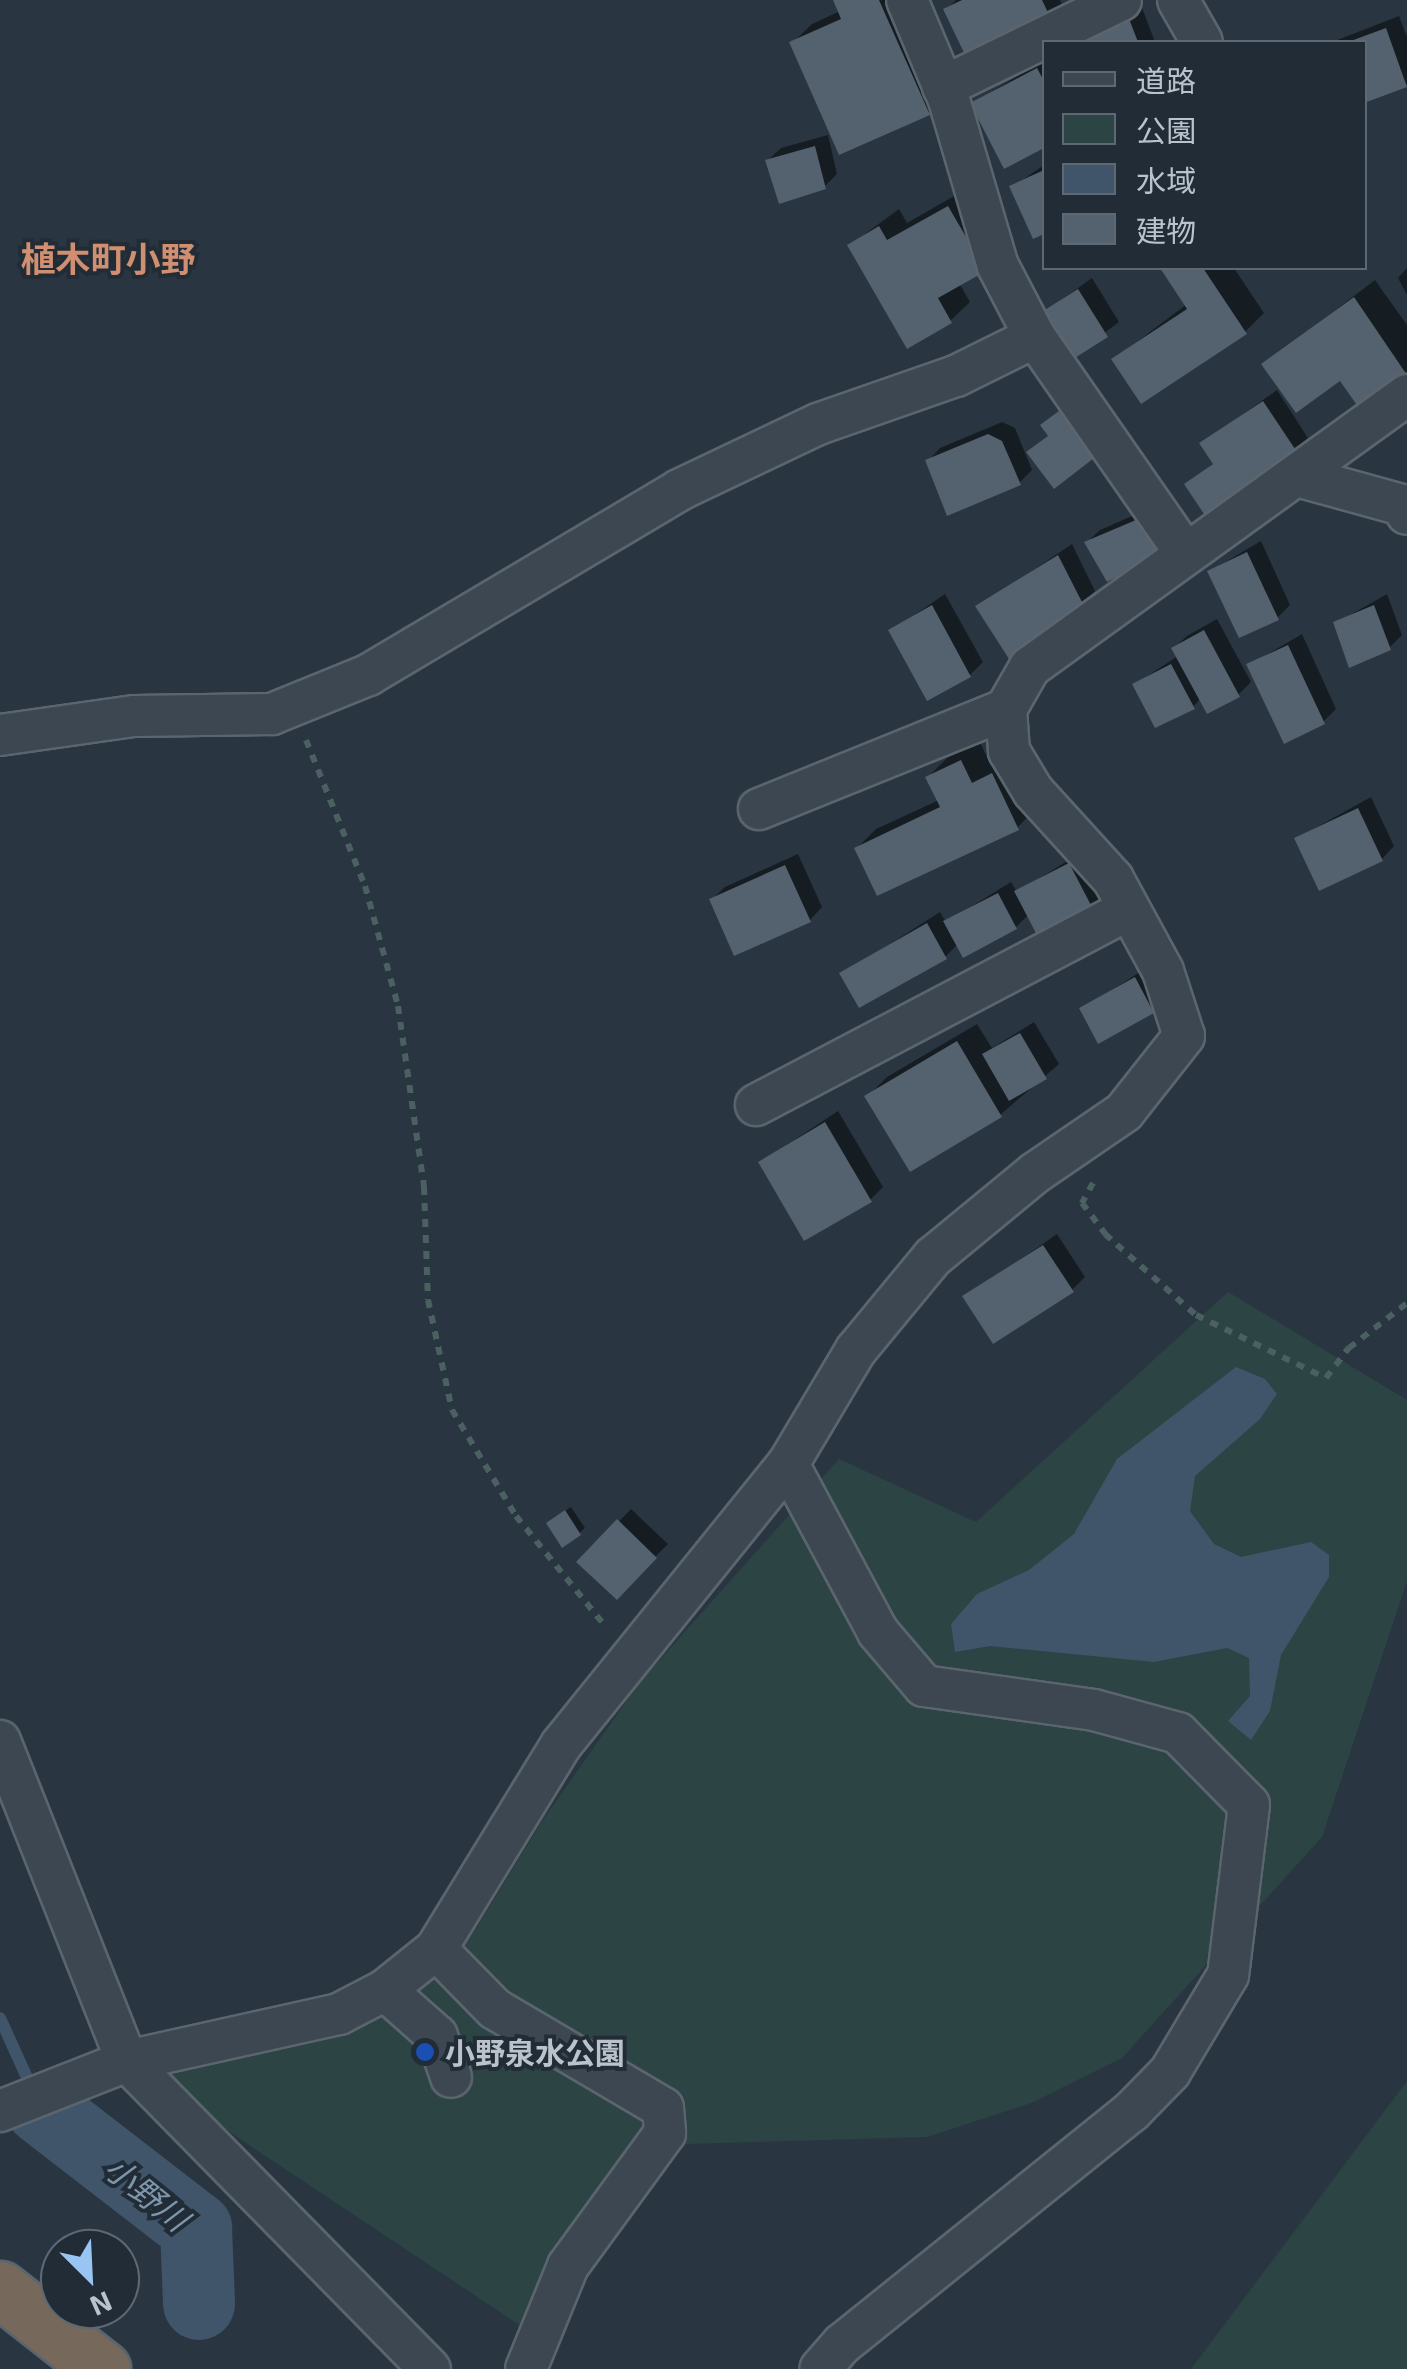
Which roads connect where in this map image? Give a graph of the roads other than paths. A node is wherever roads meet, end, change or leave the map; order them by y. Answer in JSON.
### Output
{"nodes":[{"id":1,"x":907,"y":0,"type":"edge"},
{"id":2,"x":1121,"y":0,"type":"edge"},
{"id":3,"x":1178,"y":0,"type":"edge"},
{"id":4,"x":1201,"y":40,"type":"edge"},
{"id":5,"x":943,"y":87,"type":"junction"},
{"id":6,"x":1035,"y":336,"type":"junction"},
{"id":7,"x":1407,"y":396,"type":"edge"},
{"id":8,"x":1297,"y":476,"type":"junction"},
{"id":9,"x":1407,"y":514,"type":"edge"},
{"id":10,"x":1186,"y":554,"type":"junction"},
{"id":11,"x":1006,"y":708,"type":"junction"},
{"id":12,"x":0,"y":735,"type":"edge"},
{"id":13,"x":759,"y":809,"type":"dead end"},
{"id":14,"x":1129,"y":909,"type":"junction"},
{"id":15,"x":756,"y":1105,"type":"dead end"},
{"id":16,"x":788,"y":1464,"type":"junction"},
{"id":17,"x":0,"y":1741,"type":"edge"},
{"id":18,"x":436,"y":1948,"type":"junction"},
{"id":19,"x":385,"y":1990,"type":"junction"},
{"id":20,"x":127,"y":2061,"type":"junction"},
{"id":21,"x":450,"y":2077,"type":"dead end"},
{"id":22,"x":0,"y":2111,"type":"edge"},
{"id":23,"x":0,"y":2289,"type":"edge"},
{"id":24,"x":102,"y":2369,"type":"edge"},
{"id":25,"x":430,"y":2369,"type":"edge"},
{"id":26,"x":526,"y":2369,"type":"edge"},
{"id":27,"x":820,"y":2369,"type":"edge"}],
"edges":[{"from":1,"to":5,"type":"street"},
{"from":2,"to":5,"type":"street"},
{"from":3,"to":4,"type":"street"},
{"from":5,"to":6,"type":"street"},
{"from":6,"to":10,"type":"street"},
{"from":6,"to":12,"type":"street"},
{"from":7,"to":8,"type":"street"},
{"from":8,"to":9,"type":"street"},
{"from":8,"to":10,"type":"street"},
{"from":10,"to":11,"type":"street"},
{"from":11,"to":13,"type":"street"},
{"from":11,"to":14,"type":"street"},
{"from":14,"to":15,"type":"street"},
{"from":14,"to":16,"type":"street"},
{"from":16,"to":18,"type":"street"},
{"from":16,"to":27,"type":"street"},
{"from":17,"to":20,"type":"street"},
{"from":18,"to":19,"type":"street"},
{"from":18,"to":26,"type":"street"},
{"from":19,"to":20,"type":"street"},
{"from":19,"to":21,"type":"street"},
{"from":20,"to":22,"type":"street"},
{"from":20,"to":25,"type":"street"},
{"from":23,"to":24,"type":"highway"}]}
